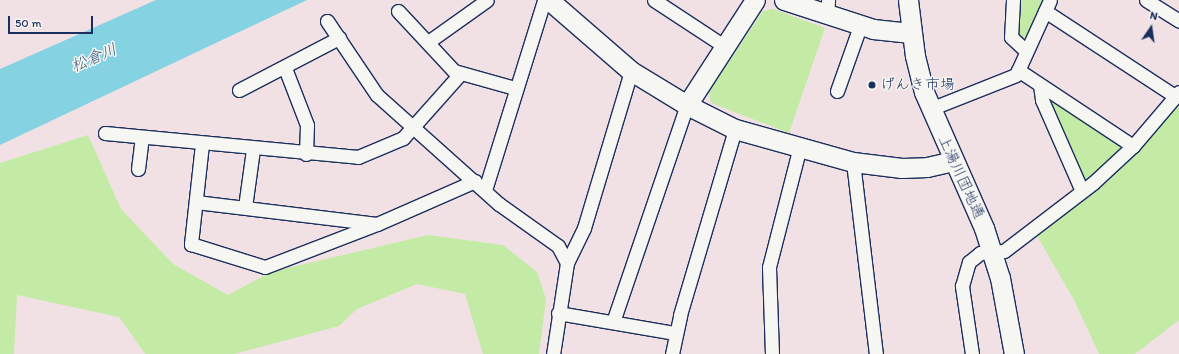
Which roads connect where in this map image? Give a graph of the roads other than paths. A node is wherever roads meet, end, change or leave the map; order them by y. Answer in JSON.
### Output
{"nodes":[{"id":1,"x":487,"y":0,"type":"edge"},
{"id":2,"x":544,"y":0,"type":"edge"},
{"id":3,"x":549,"y":0,"type":"edge"},
{"id":4,"x":654,"y":0,"type":"edge"},
{"id":5,"x":756,"y":0,"type":"edge"},
{"id":6,"x":784,"y":0,"type":"edge"},
{"id":7,"x":908,"y":0,"type":"edge"},
{"id":8,"x":1013,"y":0,"type":"edge"},
{"id":9,"x":1146,"y":0,"type":"edge"},
{"id":10,"x":1047,"y":5,"type":"edge"},
{"id":11,"x":827,"y":8,"type":"edge"},
{"id":12,"x":398,"y":11,"type":"dead end"},
{"id":13,"x":327,"y":21,"type":"dead end"},
{"id":14,"x":1179,"y":22,"type":"edge"},
{"id":15,"x":860,"y":26,"type":"junction"},
{"id":16,"x":911,"y":33,"type":"junction"},
{"id":17,"x":339,"y":38,"type":"junction"},
{"id":18,"x":428,"y":42,"type":"junction"},
{"id":19,"x":724,"y":46,"type":"junction"},
{"id":20,"x":1026,"y":51,"type":"junction"},
{"id":21,"x":285,"y":68,"type":"junction"},
{"id":22,"x":1018,"y":70,"type":"junction"},
{"id":23,"x":631,"y":71,"type":"junction"},
{"id":24,"x":460,"y":74,"type":"junction"},
{"id":25,"x":1040,"y":85,"type":"junction"},
{"id":26,"x":515,"y":88,"type":"junction"},
{"id":27,"x":239,"y":90,"type":"dead end"},
{"id":28,"x":837,"y":91,"type":"dead end"},
{"id":29,"x":1177,"y":94,"type":"edge"},
{"id":30,"x":687,"y":105,"type":"junction"},
{"id":31,"x":930,"y":109,"type":"junction"},
{"id":32,"x":735,"y":128,"type":"junction"},
{"id":33,"x":410,"y":132,"type":"junction"},
{"id":34,"x":105,"y":133,"type":"dead end"},
{"id":35,"x":142,"y":137,"type":"junction"},
{"id":36,"x":202,"y":144,"type":"junction"},
{"id":37,"x":1133,"y":146,"type":"junction"},
{"id":38,"x":253,"y":149,"type":"junction"},
{"id":39,"x":799,"y":150,"type":"junction"},
{"id":40,"x":306,"y":154,"type":"junction"},
{"id":41,"x":953,"y":161,"type":"junction"},
{"id":42,"x":853,"y":162,"type":"junction"},
{"id":43,"x":138,"y":169,"type":"dead end"},
{"id":44,"x":472,"y":186,"type":"junction"},
{"id":45,"x":1082,"y":191,"type":"junction"},
{"id":46,"x":196,"y":202,"type":"junction"},
{"id":47,"x":245,"y":207,"type":"junction"},
{"id":48,"x":377,"y":224,"type":"junction"},
{"id":49,"x":992,"y":253,"type":"junction"},
{"id":50,"x":567,"y":263,"type":"junction"},
{"id":51,"x":558,"y":313,"type":"junction"},
{"id":52,"x":613,"y":322,"type":"junction"},
{"id":53,"x":675,"y":333,"type":"junction"},
{"id":54,"x":553,"y":354,"type":"edge"},
{"id":55,"x":672,"y":354,"type":"edge"},
{"id":56,"x":772,"y":354,"type":"edge"},
{"id":57,"x":876,"y":354,"type":"edge"},
{"id":58,"x":972,"y":354,"type":"edge"},
{"id":59,"x":1014,"y":354,"type":"edge"}],
"edges":[{"from":1,"to":18,"type":"street"},
{"from":2,"to":26,"type":"street"},
{"from":3,"to":23,"type":"street"},
{"from":4,"to":19,"type":"street"},
{"from":5,"to":19,"type":"street"},
{"from":6,"to":11,"type":"street"},
{"from":7,"to":16,"type":"street","name":"上湯川団地通"},
{"from":8,"to":20,"type":"street"},
{"from":9,"to":14,"type":"street"},
{"from":10,"to":20,"type":"street"},
{"from":10,"to":29,"type":"street"},
{"from":11,"to":15,"type":"street"},
{"from":12,"to":18,"type":"street"},
{"from":13,"to":17,"type":"street"},
{"from":15,"to":16,"type":"street"},
{"from":15,"to":28,"type":"street"},
{"from":16,"to":31,"type":"street","name":"上湯川団地通"},
{"from":17,"to":21,"type":"street"},
{"from":17,"to":33,"type":"street"},
{"from":18,"to":24,"type":"street"},
{"from":19,"to":30,"type":"street"},
{"from":20,"to":22,"type":"street"},
{"from":21,"to":27,"type":"street"},
{"from":21,"to":40,"type":"street"},
{"from":22,"to":25,"type":"street"},
{"from":22,"to":31,"type":"street"},
{"from":23,"to":30,"type":"street"},
{"from":23,"to":50,"type":"street"},
{"from":24,"to":26,"type":"street"},
{"from":24,"to":33,"type":"street"},
{"from":25,"to":37,"type":"street"},
{"from":25,"to":45,"type":"street"},
{"from":26,"to":44,"type":"street"},
{"from":29,"to":37,"type":"street"},
{"from":30,"to":32,"type":"street"},
{"from":30,"to":52,"type":"street"},
{"from":31,"to":41,"type":"street","name":"上湯川団地通"},
{"from":32,"to":39,"type":"street"},
{"from":32,"to":53,"type":"street"},
{"from":33,"to":40,"type":"street"},
{"from":33,"to":44,"type":"street"},
{"from":34,"to":35,"type":"street"},
{"from":35,"to":36,"type":"street"},
{"from":35,"to":43,"type":"street"},
{"from":36,"to":38,"type":"street"},
{"from":36,"to":46,"type":"street"},
{"from":37,"to":45,"type":"street"},
{"from":38,"to":40,"type":"street"},
{"from":38,"to":47,"type":"street"},
{"from":39,"to":42,"type":"street"},
{"from":39,"to":56,"type":"street"},
{"from":41,"to":42,"type":"street"},
{"from":41,"to":49,"type":"street","name":"上湯川団地通"},
{"from":42,"to":57,"type":"street"},
{"from":44,"to":48,"type":"street"},
{"from":44,"to":50,"type":"street"},
{"from":45,"to":49,"type":"street"},
{"from":46,"to":47,"type":"street"},
{"from":46,"to":48,"type":"street"},
{"from":47,"to":48,"type":"street"},
{"from":49,"to":58,"type":"street"},
{"from":49,"to":59,"type":"street","name":"上湯川団地通"},
{"from":50,"to":51,"type":"street"},
{"from":51,"to":52,"type":"street"},
{"from":51,"to":54,"type":"street"},
{"from":52,"to":53,"type":"street"},
{"from":53,"to":55,"type":"street"}]}
